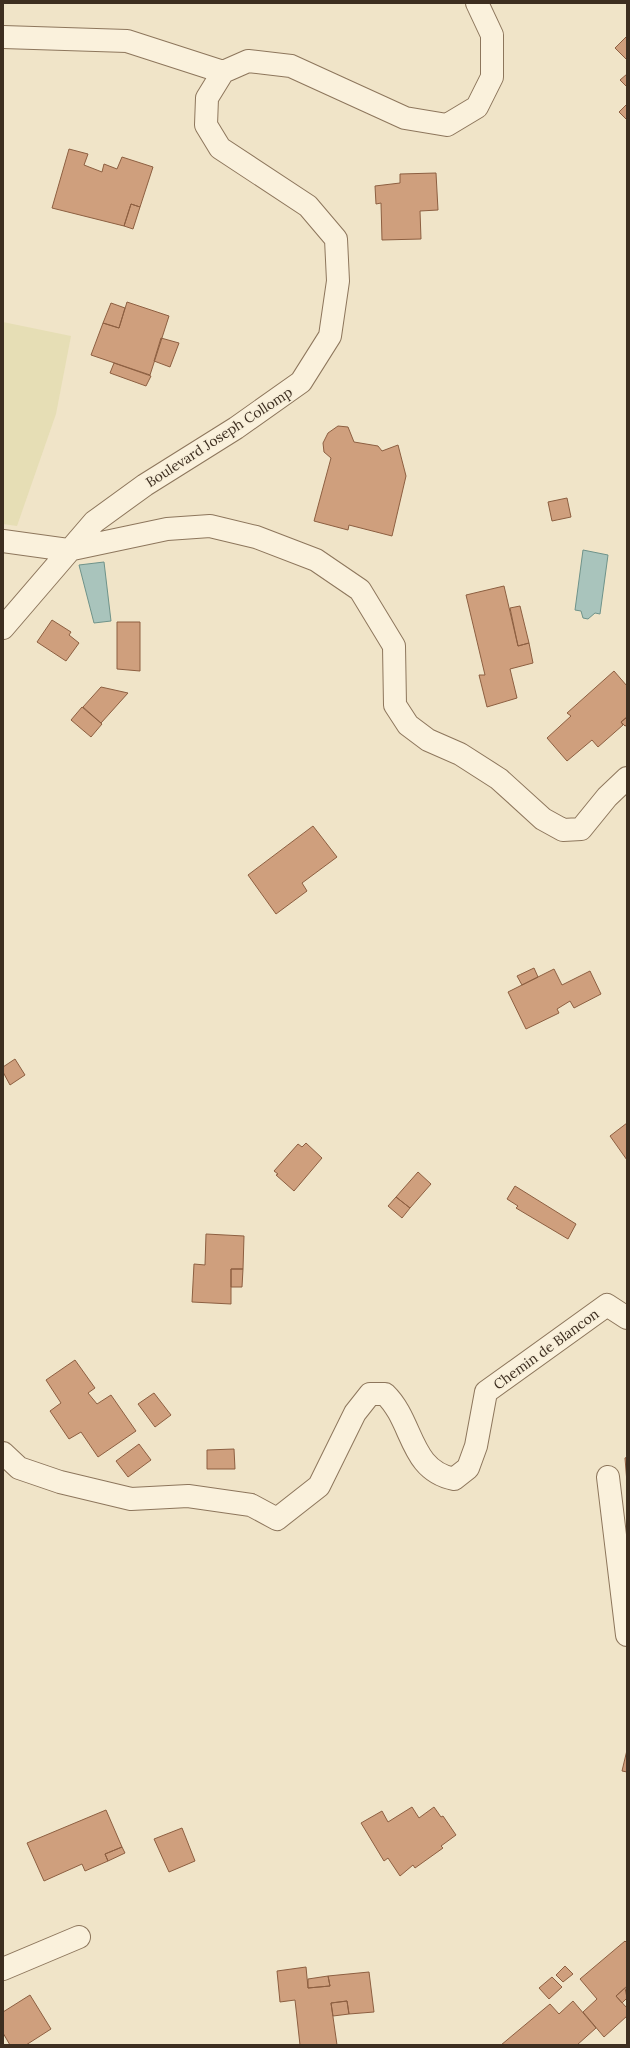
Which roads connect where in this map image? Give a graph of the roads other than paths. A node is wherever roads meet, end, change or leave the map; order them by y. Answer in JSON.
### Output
{"nodes":[{"id":1,"x":477,"y":3,"type":"edge"},
{"id":2,"x":3,"y":37,"type":"edge"},
{"id":3,"x":223,"y":72,"type":"junction"},
{"id":4,"x":3,"y":541,"type":"edge"},
{"id":5,"x":68,"y":550,"type":"junction"},
{"id":6,"x":3,"y":628,"type":"edge"},
{"id":7,"x":627,"y":778,"type":"edge"},
{"id":8,"x":627,"y":1318,"type":"edge"},
{"id":9,"x":3,"y":1453,"type":"edge"},
{"id":10,"x":608,"y":1477,"type":"dead end"},
{"id":11,"x":627,"y":1635,"type":"edge"},
{"id":12,"x":79,"y":1937,"type":"dead end"},
{"id":13,"x":3,"y":1969,"type":"edge"}],
"edges":[{"from":1,"to":3,"type":"street"},
{"from":2,"to":3,"type":"street"},
{"from":3,"to":5,"type":"street","name":"Boulevard Joseph Collomp"},
{"from":4,"to":5,"type":"street"},
{"from":5,"to":6,"type":"street","name":"Boulevard Joseph Collomp"},
{"from":5,"to":7,"type":"street"},
{"from":8,"to":9,"type":"street","name":"Chemin de Blancon"},
{"from":10,"to":11,"type":"street"},
{"from":12,"to":13,"type":"street"}]}
